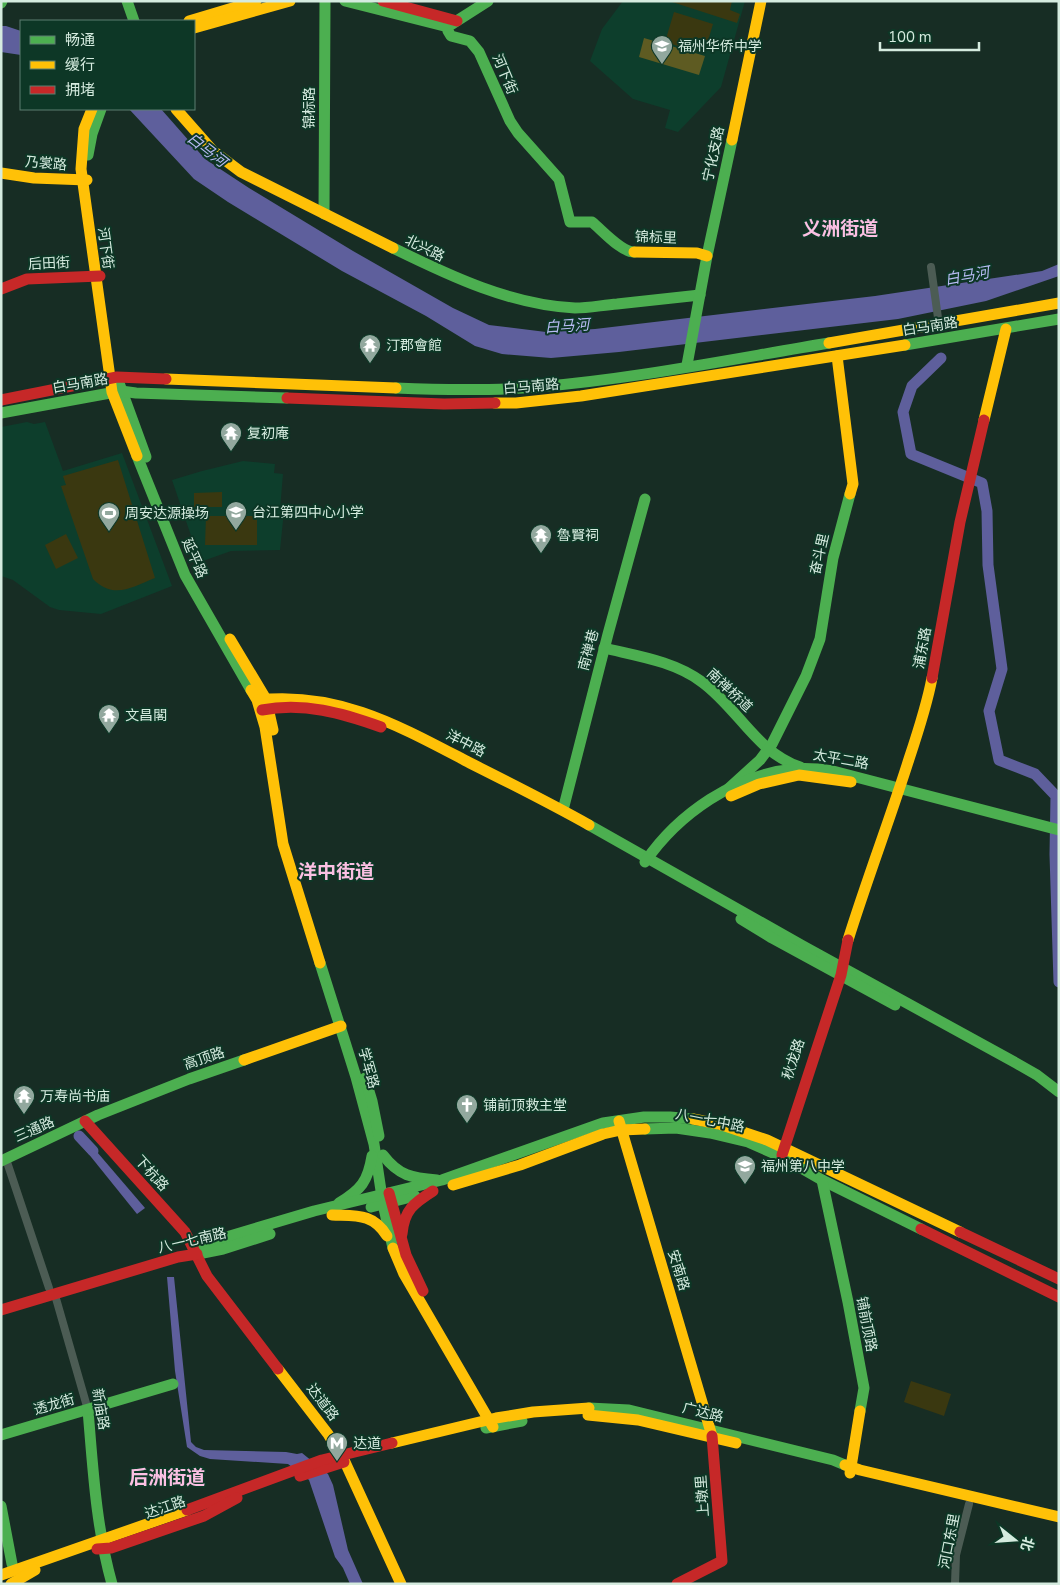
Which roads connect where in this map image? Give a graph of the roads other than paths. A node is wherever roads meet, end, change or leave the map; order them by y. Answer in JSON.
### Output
{"nodes":[{"id":1,"x":127,"y":1,"type":"edge"},
{"id":2,"x":256,"y":1,"type":"edge"},
{"id":3,"x":290,"y":1,"type":"edge"},
{"id":4,"x":325,"y":1,"type":"edge"},
{"id":5,"x":345,"y":1,"type":"edge"},
{"id":6,"x":383,"y":1,"type":"edge"},
{"id":7,"x":488,"y":1,"type":"edge"},
{"id":8,"x":761,"y":1,"type":"edge"},
{"id":9,"x":134,"y":20,"type":"edge"},
{"id":10,"x":192,"y":20,"type":"edge"},
{"id":11,"x":452,"y":24,"type":"junction"},
{"id":12,"x":195,"y":28,"type":"edge"},
{"id":13,"x":92,"y":110,"type":"edge"},
{"id":14,"x":102,"y":110,"type":"edge"},
{"id":15,"x":177,"y":110,"type":"edge"},
{"id":16,"x":1,"y":173,"type":"edge"},
{"id":17,"x":559,"y":178,"type":"joint"},
{"id":18,"x":85,"y":180,"type":"junction"},
{"id":19,"x":324,"y":214,"type":"junction"},
{"id":20,"x":707,"y":256,"type":"junction"},
{"id":21,"x":931,"y":266,"type":"dead end"},
{"id":22,"x":98,"y":276,"type":"junction"},
{"id":23,"x":1,"y":289,"type":"edge"},
{"id":24,"x":700,"y":295,"type":"junction"},
{"id":25,"x":1059,"y":303,"type":"edge"},
{"id":26,"x":1059,"y":319,"type":"edge"},
{"id":27,"x":939,"y":325,"type":"junction"},
{"id":28,"x":1006,"y":329,"type":"junction"},
{"id":29,"x":837,"y":356,"type":"junction"},
{"id":30,"x":687,"y":365,"type":"junction"},
{"id":31,"x":113,"y":377,"type":"junction"},
{"id":32,"x":116,"y":391,"type":"junction"},
{"id":33,"x":1,"y":400,"type":"edge"},
{"id":34,"x":1,"y":413,"type":"edge"},
{"id":35,"x":646,"y":499,"type":"dead end"},
{"id":36,"x":604,"y":648,"type":"junction"},
{"id":37,"x":263,"y":705,"type":"junction"},
{"id":38,"x":768,"y":750,"type":"junction"},
{"id":39,"x":805,"y":768,"type":"junction"},
{"id":40,"x":728,"y":789,"type":"junction"},
{"id":41,"x":899,"y":791,"type":"junction"},
{"id":42,"x":563,"y":810,"type":"junction"},
{"id":43,"x":1054,"y":832,"type":"edge"},
{"id":44,"x":649,"y":863,"type":"junction"},
{"id":45,"x":839,"y":971,"type":"junction"},
{"id":46,"x":341,"y":1026,"type":"junction"},
{"id":47,"x":1059,"y":1092,"type":"edge"},
{"id":48,"x":1059,"y":1099,"type":"edge"},
{"id":49,"x":83,"y":1123,"type":"junction"},
{"id":50,"x":620,"y":1125,"type":"junction"},
{"id":51,"x":374,"y":1144,"type":"junction"},
{"id":52,"x":781,"y":1150,"type":"junction"},
{"id":53,"x":383,"y":1155,"type":"junction"},
{"id":54,"x":4,"y":1160,"type":"edge"},
{"id":55,"x":442,"y":1180,"type":"junction"},
{"id":56,"x":822,"y":1180,"type":"junction"},
{"id":57,"x":433,"y":1191,"type":"junction"},
{"id":58,"x":386,"y":1199,"type":"junction"},
{"id":59,"x":331,"y":1211,"type":"junction"},
{"id":60,"x":398,"y":1249,"type":"junction"},
{"id":61,"x":192,"y":1251,"type":"junction"},
{"id":62,"x":1059,"y":1279,"type":"edge"},
{"id":63,"x":52,"y":1291,"type":"junction"},
{"id":64,"x":1059,"y":1297,"type":"edge"},
{"id":65,"x":1,"y":1302,"type":"edge"},
{"id":66,"x":1,"y":1310,"type":"edge"},
{"id":67,"x":173,"y":1384,"type":"dead end"},
{"id":68,"x":88,"y":1410,"type":"junction"},
{"id":69,"x":494,"y":1422,"type":"junction"},
{"id":70,"x":712,"y":1434,"type":"junction"},
{"id":71,"x":1,"y":1435,"type":"edge"},
{"id":72,"x":340,"y":1459,"type":"junction"},
{"id":73,"x":851,"y":1471,"type":"junction"},
{"id":74,"x":236,"y":1495,"type":"junction"},
{"id":75,"x":969,"y":1504,"type":"junction"},
{"id":76,"x":1,"y":1506,"type":"edge"},
{"id":77,"x":1059,"y":1517,"type":"edge"},
{"id":78,"x":1059,"y":1524,"type":"edge"},
{"id":79,"x":99,"y":1543,"type":"junction"},
{"id":80,"x":7,"y":1566,"type":"edge"},
{"id":81,"x":1,"y":1575,"type":"edge"},
{"id":82,"x":1,"y":1580,"type":"edge"},
{"id":83,"x":15,"y":1581,"type":"edge"},
{"id":84,"x":112,"y":1584,"type":"edge"},
{"id":85,"x":396,"y":1584,"type":"edge"},
{"id":86,"x":401,"y":1584,"type":"edge"},
{"id":87,"x":677,"y":1584,"type":"edge"},
{"id":88,"x":955,"y":1584,"type":"edge"}],
"edges":[{"from":1,"to":9,"type":"main road"},
{"from":2,"to":10,"type":"main road"},
{"from":3,"to":12,"type":"main road"},
{"from":4,"to":19,"type":"main road","name":"锦标路"},
{"from":5,"to":11,"type":"main road","name":"河下街"},
{"from":6,"to":11,"type":"main road","name":"河下街"},
{"from":7,"to":11,"type":"main road"},
{"from":8,"to":20,"type":"main road","name":"宁化支路"},
{"from":11,"to":17,"type":"main road","name":"河下街"},
{"from":13,"to":18,"type":"main road","name":"河下街"},
{"from":14,"to":18,"type":"main road","name":"河下街"},
{"from":15,"to":19,"type":"main road","name":"北兴路"},
{"from":16,"to":18,"type":"main road","name":"乃裳路"},
{"from":17,"to":20,"type":"main road","name":"锦标里"},
{"from":18,"to":22,"type":"main road","name":"河下街"},
{"from":19,"to":24,"type":"main road","name":"北兴路"},
{"from":20,"to":24,"type":"main road","name":"宁化支路"},
{"from":21,"to":27,"type":"street"},
{"from":22,"to":23,"type":"main road","name":"后田街"},
{"from":22,"to":31,"type":"main road","name":"河下街"},
{"from":24,"to":30,"type":"main road","name":"宁化支路"},
{"from":25,"to":27,"type":"main road"},
{"from":26,"to":28,"type":"main road","name":"白马南路"},
{"from":27,"to":30,"type":"main road"},
{"from":28,"to":29,"type":"main road","name":"白马南路"},
{"from":28,"to":41,"type":"main road","name":"浦东路"},
{"from":29,"to":32,"type":"main road","name":"白马南路"},
{"from":29,"to":38,"type":"main road","name":"奋斗里"},
{"from":30,"to":31,"type":"main road"},
{"from":31,"to":32,"type":"main road","name":"河下街"},
{"from":31,"to":33,"type":"main road"},
{"from":32,"to":34,"type":"main road","name":"白马南路"},
{"from":32,"to":37,"type":"main road","name":"延平路"},
{"from":35,"to":36,"type":"main road","name":"南禅巷"},
{"from":36,"to":38,"type":"main road","name":"南禅桥道"},
{"from":36,"to":42,"type":"main road","name":"南禅巷"},
{"from":37,"to":42,"type":"main road","name":"洋中路"},
{"from":37,"to":44,"type":"main road","name":"洋中路"},
{"from":37,"to":46,"type":"main road","name":"学军路"},
{"from":37,"to":53,"type":"main road","name":"学军路"},
{"from":38,"to":39,"type":"main road","name":"南禅桥道"},
{"from":38,"to":40,"type":"main road","name":"奋斗里"},
{"from":39,"to":40,"type":"main road","name":"太平二路"},
{"from":39,"to":41,"type":"main road","name":"太平二路"},
{"from":40,"to":44,"type":"main road","name":"太平二路"},
{"from":41,"to":43,"type":"main road","name":"太平二路"},
{"from":41,"to":44,"type":"main road","name":"太平二路"},
{"from":41,"to":45,"type":"main road","name":"浦东路"},
{"from":42,"to":44,"type":"main road","name":"洋中路"},
{"from":44,"to":45,"type":"main road"},
{"from":45,"to":47,"type":"main road"},
{"from":45,"to":48,"type":"main road"},
{"from":45,"to":52,"type":"main road","name":"秋龙路"},
{"from":46,"to":49,"type":"main road","name":"高顶路"},
{"from":46,"to":51,"type":"main road","name":"学军路"},
{"from":49,"to":54,"type":"main road","name":"三通路"},
{"from":49,"to":61,"type":"main road","name":"下杭路"},
{"from":50,"to":52,"type":"main road","name":"八一七中路"},
{"from":50,"to":55,"type":"main road","name":"八一七中路"},
{"from":50,"to":57,"type":"main road","name":"八一七中路"},
{"from":50,"to":70,"type":"main road","name":"安南路"},
{"from":51,"to":58,"type":"main road","name":"学军路"},
{"from":51,"to":59,"type":"main road"},
{"from":52,"to":56,"type":"main road","name":"八一七中路"},
{"from":52,"to":62,"type":"main road","name":"八一七中路"},
{"from":53,"to":55,"type":"main road"},
{"from":53,"to":58,"type":"main road","name":"学军路"},
{"from":54,"to":63,"type":"street","name":"新庙路"},
{"from":55,"to":58,"type":"main road","name":"八一七中路"},
{"from":56,"to":64,"type":"main road","name":"八一七中路"},
{"from":56,"to":73,"type":"main road","name":"铺前顶路"},
{"from":57,"to":58,"type":"main road","name":"八一七中路"},
{"from":57,"to":60,"type":"main road"},
{"from":58,"to":59,"type":"main road","name":"八一七南路"},
{"from":58,"to":60,"type":"main road","name":"学军路"},
{"from":59,"to":60,"type":"main road"},
{"from":59,"to":61,"type":"main road","name":"八一七南路"},
{"from":60,"to":69,"type":"main road","name":"学军路"},
{"from":61,"to":63,"type":"main road","name":"八一七南路"},
{"from":61,"to":72,"type":"main road","name":"达道路"},
{"from":63,"to":65,"type":"main road","name":"八一七南路"},
{"from":63,"to":66,"type":"main road","name":"八一七南路"},
{"from":63,"to":68,"type":"street","name":"新庙路"},
{"from":67,"to":68,"type":"main road","name":"透龙街"},
{"from":68,"to":71,"type":"main road","name":"透龙街"},
{"from":68,"to":79,"type":"main road","name":"新庙路"},
{"from":69,"to":70,"type":"main road","name":"广达路"},
{"from":69,"to":72,"type":"main road","name":"广达路"},
{"from":70,"to":73,"type":"main road","name":"广达路"},
{"from":70,"to":87,"type":"main road","name":"上墩里"},
{"from":72,"to":74,"type":"main road","name":"广达路"},
{"from":72,"to":85,"type":"main road","name":"达道路"},
{"from":72,"to":86,"type":"main road","name":"达道路"},
{"from":73,"to":75,"type":"main road","name":"广达路"},
{"from":73,"to":77,"type":"main road","name":"广达路"},
{"from":74,"to":79,"type":"main road"},
{"from":74,"to":79,"type":"main road"},
{"from":75,"to":78,"type":"main road","name":"广达路"},
{"from":75,"to":88,"type":"street","name":"河口东里"},
{"from":76,"to":80,"type":"main road"},
{"from":79,"to":80,"type":"main road"},
{"from":79,"to":81,"type":"main road"},
{"from":79,"to":83,"type":"main road"},
{"from":79,"to":84,"type":"main road","name":"新庙路"},
{"from":82,"to":83,"type":"main road"}]}
